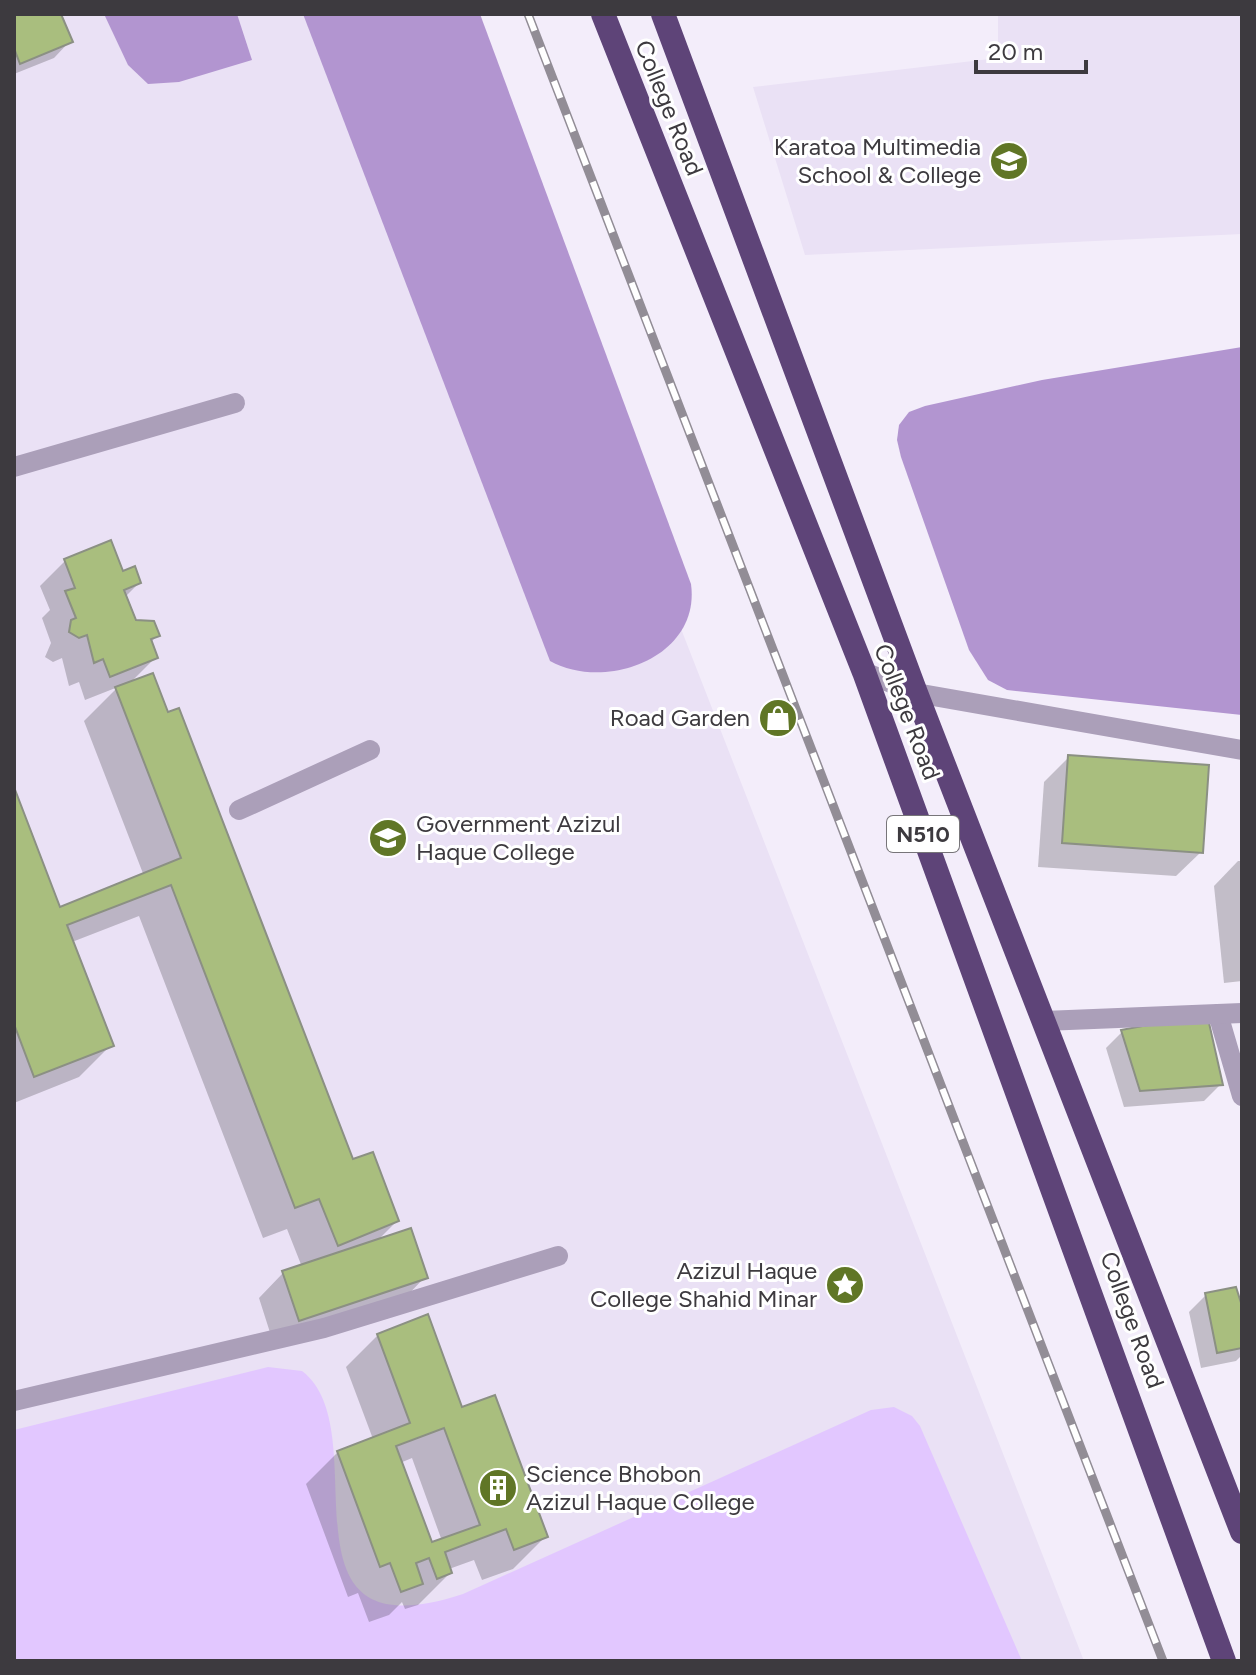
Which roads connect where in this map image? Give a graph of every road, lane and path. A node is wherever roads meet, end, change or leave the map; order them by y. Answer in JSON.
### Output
{"nodes":[{"id":1,"x":603,"y":14,"type":"edge"},
{"id":2,"x":663,"y":14,"type":"edge"},
{"id":3,"x":235,"y":403,"type":"dead end"},
{"id":4,"x":14,"y":467,"type":"edge"},
{"id":5,"x":864,"y":672,"type":"junction"},
{"id":6,"x":916,"y":693,"type":"junction"},
{"id":7,"x":370,"y":750,"type":"dead end"},
{"id":8,"x":1242,"y":750,"type":"edge"},
{"id":9,"x":239,"y":810,"type":"dead end"},
{"id":10,"x":1242,"y":1013,"type":"edge"},
{"id":11,"x":1218,"y":1014,"type":"junction"},
{"id":12,"x":1044,"y":1021,"type":"junction"},
{"id":13,"x":1242,"y":1096,"type":"edge"},
{"id":14,"x":558,"y":1256,"type":"dead end"},
{"id":15,"x":14,"y":1401,"type":"edge"},
{"id":16,"x":1242,"y":1532,"type":"edge"},
{"id":17,"x":1224,"y":1661,"type":"edge"}],
"edges":[{"from":1,"to":5,"type":"highway","name":"College Road","number":"N510"},
{"from":2,"to":6,"type":"highway","name":"College Road","number":"N510"},
{"from":3,"to":4,"type":"street"},
{"from":5,"to":6,"type":"street"},
{"from":5,"to":17,"type":"highway","name":"College Road","number":"N510"},
{"from":6,"to":8,"type":"street"},
{"from":6,"to":12,"type":"highway","name":"College Road","number":"N510"},
{"from":7,"to":9,"type":"street"},
{"from":10,"to":11,"type":"street"},
{"from":11,"to":12,"type":"street"},
{"from":11,"to":13,"type":"street"},
{"from":12,"to":16,"type":"highway","name":"College Road","number":"N510"},
{"from":14,"to":15,"type":"street"}]}
